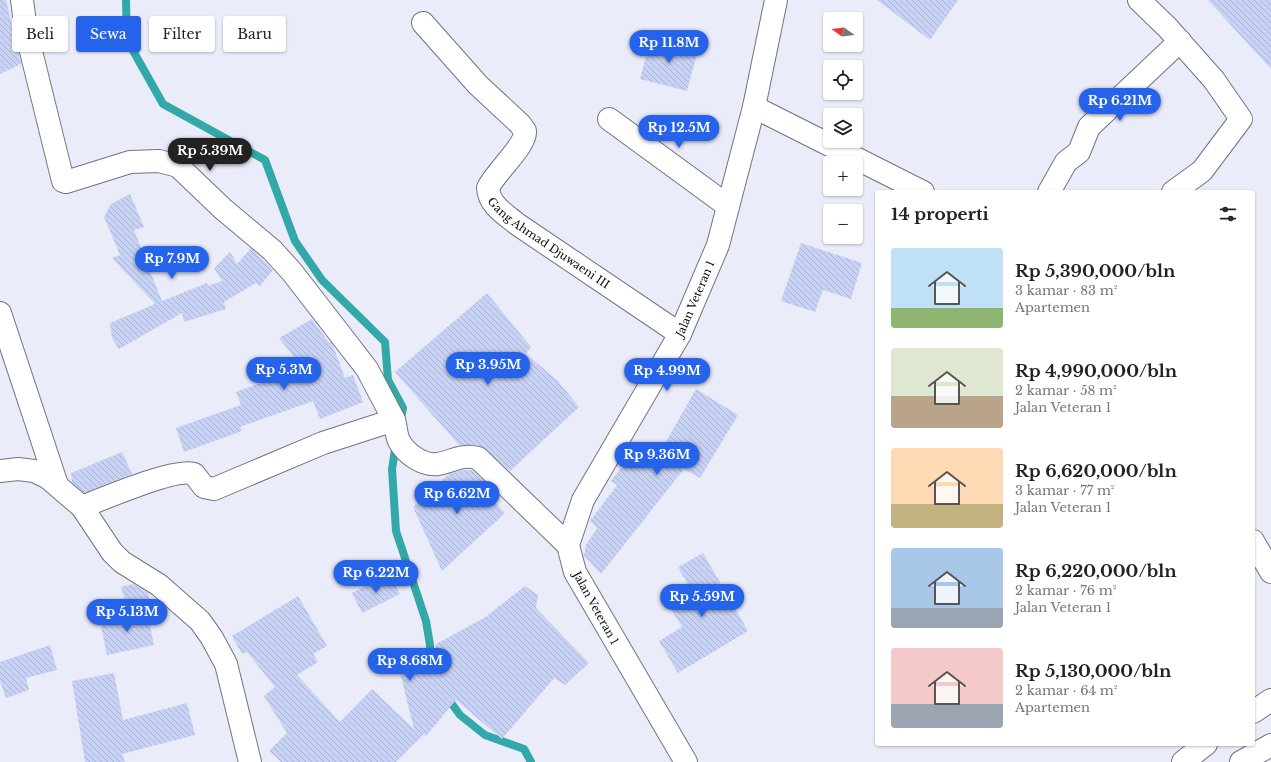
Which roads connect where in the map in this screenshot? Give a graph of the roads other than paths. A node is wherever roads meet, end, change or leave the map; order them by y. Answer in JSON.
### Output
{"nodes":[{"id":1,"x":22,"y":0,"type":"edge"},
{"id":2,"x":776,"y":0,"type":"edge"},
{"id":3,"x":1139,"y":0,"type":"edge"},
{"id":4,"x":423,"y":23,"type":"dead end"},
{"id":5,"x":1180,"y":41,"type":"junction"},
{"id":6,"x":754,"y":107,"type":"junction"},
{"id":7,"x":609,"y":119,"type":"dead end"},
{"id":8,"x":919,"y":190,"type":"edge"},
{"id":9,"x":1050,"y":190,"type":"edge"},
{"id":10,"x":1176,"y":190,"type":"edge"},
{"id":11,"x":728,"y":206,"type":"junction"},
{"id":12,"x":0,"y":313,"type":"edge"},
{"id":13,"x":680,"y":334,"type":"junction"},
{"id":14,"x":394,"y":420,"type":"junction"},
{"id":15,"x":0,"y":471,"type":"edge"},
{"id":16,"x":57,"y":485,"type":"junction"},
{"id":17,"x":82,"y":507,"type":"junction"},
{"id":18,"x":1255,"y":544,"type":"edge"},
{"id":19,"x":568,"y":545,"type":"junction"},
{"id":20,"x":1271,"y":572,"type":"edge"},
{"id":21,"x":1271,"y":700,"type":"edge"},
{"id":22,"x":1255,"y":711,"type":"edge"},
{"id":23,"x":1271,"y":744,"type":"edge"},
{"id":24,"x":1203,"y":746,"type":"edge"},
{"id":25,"x":250,"y":762,"type":"edge"},
{"id":26,"x":686,"y":762,"type":"edge"},
{"id":27,"x":1183,"y":762,"type":"edge"},
{"id":28,"x":1241,"y":762,"type":"edge"}],
"edges":[{"from":1,"to":14,"type":"street"},
{"from":2,"to":6,"type":"street","name":"Jalan Veteran 1"},
{"from":3,"to":5,"type":"street"},
{"from":4,"to":13,"type":"street","name":"Gang Ahmad Djuwaeni III"},
{"from":5,"to":9,"type":"street"},
{"from":5,"to":10,"type":"street"},
{"from":6,"to":8,"type":"street"},
{"from":6,"to":11,"type":"street","name":"Jalan Veteran 1"},
{"from":7,"to":11,"type":"street"},
{"from":11,"to":13,"type":"street","name":"Jalan Veteran 1"},
{"from":12,"to":16,"type":"street"},
{"from":13,"to":19,"type":"street","name":"Jalan Veteran 1"},
{"from":14,"to":17,"type":"street"},
{"from":14,"to":19,"type":"street"},
{"from":15,"to":16,"type":"street"},
{"from":16,"to":17,"type":"street"},
{"from":17,"to":25,"type":"street"},
{"from":18,"to":20,"type":"street"},
{"from":19,"to":26,"type":"street","name":"Jalan Veteran 1"},
{"from":21,"to":22,"type":"street"},
{"from":23,"to":28,"type":"street"},
{"from":24,"to":27,"type":"street"}]}
